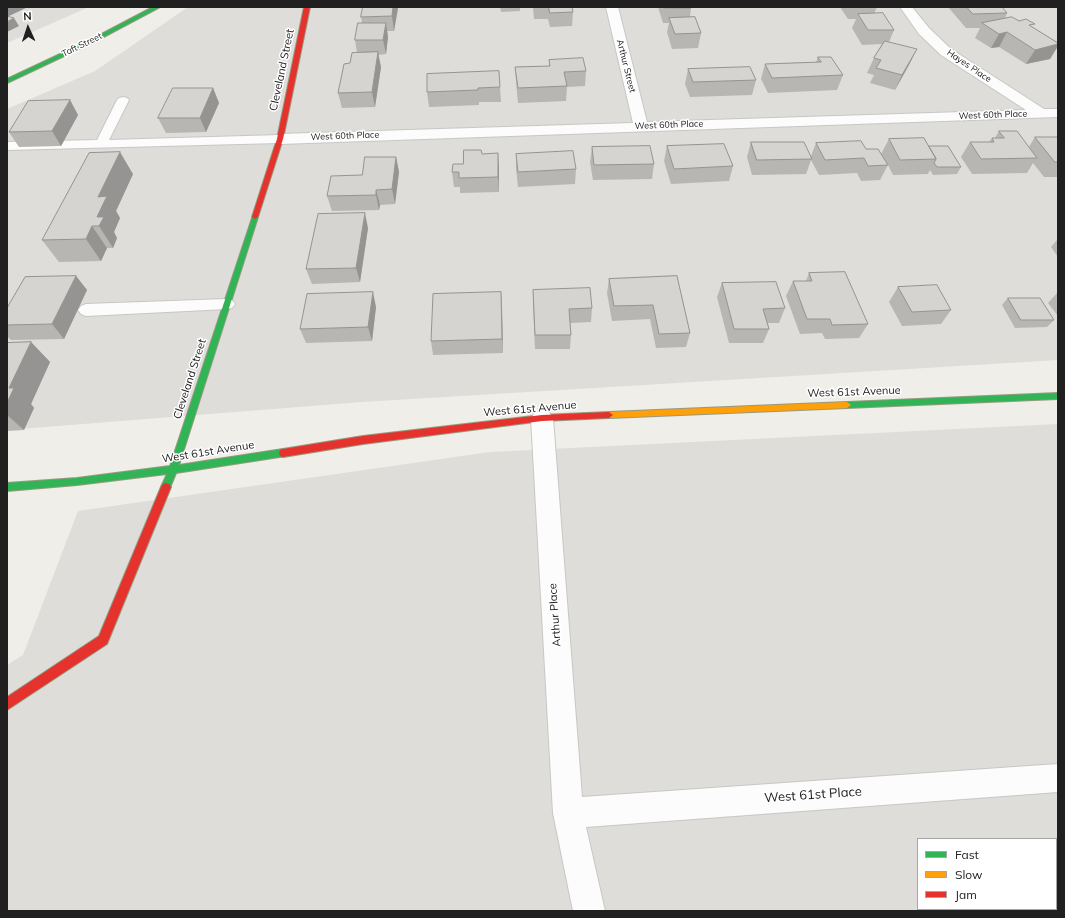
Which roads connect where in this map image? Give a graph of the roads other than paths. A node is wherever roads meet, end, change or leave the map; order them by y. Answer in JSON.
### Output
{"nodes":[{"id":1,"x":157,"y":7,"type":"edge"},
{"id":2,"x":307,"y":7,"type":"edge"},
{"id":3,"x":612,"y":7,"type":"edge"},
{"id":4,"x":906,"y":7,"type":"edge"},
{"id":5,"x":7,"y":81,"type":"edge"},
{"id":6,"x":123,"y":100,"type":"dead end"},
{"id":7,"x":1058,"y":113,"type":"edge"},
{"id":8,"x":1042,"y":114,"type":"junction"},
{"id":9,"x":641,"y":126,"type":"junction"},
{"id":10,"x":280,"y":139,"type":"junction"},
{"id":11,"x":101,"y":144,"type":"junction"},
{"id":12,"x":7,"y":146,"type":"edge"},
{"id":13,"x":227,"y":304,"type":"junction"},
{"id":14,"x":86,"y":310,"type":"dead end"},
{"id":15,"x":1058,"y":396,"type":"edge"},
{"id":16,"x":542,"y":418,"type":"junction"},
{"id":17,"x":174,"y":470,"type":"junction"},
{"id":18,"x":7,"y":487,"type":"edge"},
{"id":19,"x":7,"y":704,"type":"edge"},
{"id":20,"x":1058,"y":778,"type":"edge"},
{"id":21,"x":568,"y":813,"type":"junction"},
{"id":22,"x":589,"y":911,"type":"edge"}],
"edges":[{"from":1,"to":5,"type":"main road","name":"Taft Street"},
{"from":2,"to":10,"type":"main road","name":"Cleveland Street"},
{"from":3,"to":9,"type":"street","name":"Arthur Street"},
{"from":4,"to":8,"type":"street","name":"Hayes Place"},
{"from":6,"to":11,"type":"lane"},
{"from":7,"to":8,"type":"street","name":"West 60th Place"},
{"from":8,"to":9,"type":"street","name":"West 60th Place"},
{"from":9,"to":10,"type":"street","name":"West 60th Place"},
{"from":10,"to":11,"type":"lane"},
{"from":10,"to":13,"type":"main road","name":"Cleveland Street"},
{"from":11,"to":12,"type":"lane"},
{"from":13,"to":14,"type":"lane"},
{"from":13,"to":17,"type":"main road","name":"Cleveland Street"},
{"from":15,"to":16,"type":"main road","name":"West 61st Avenue"},
{"from":16,"to":17,"type":"main road","name":"West 61st Avenue"},
{"from":16,"to":21,"type":"street","name":"Arthur Place"},
{"from":17,"to":18,"type":"main road","name":"West 61st Avenue"},
{"from":17,"to":19,"type":"main road","name":"Cleveland Street"},
{"from":20,"to":21,"type":"street","name":"West 61st Place"},
{"from":21,"to":22,"type":"street"}]}
